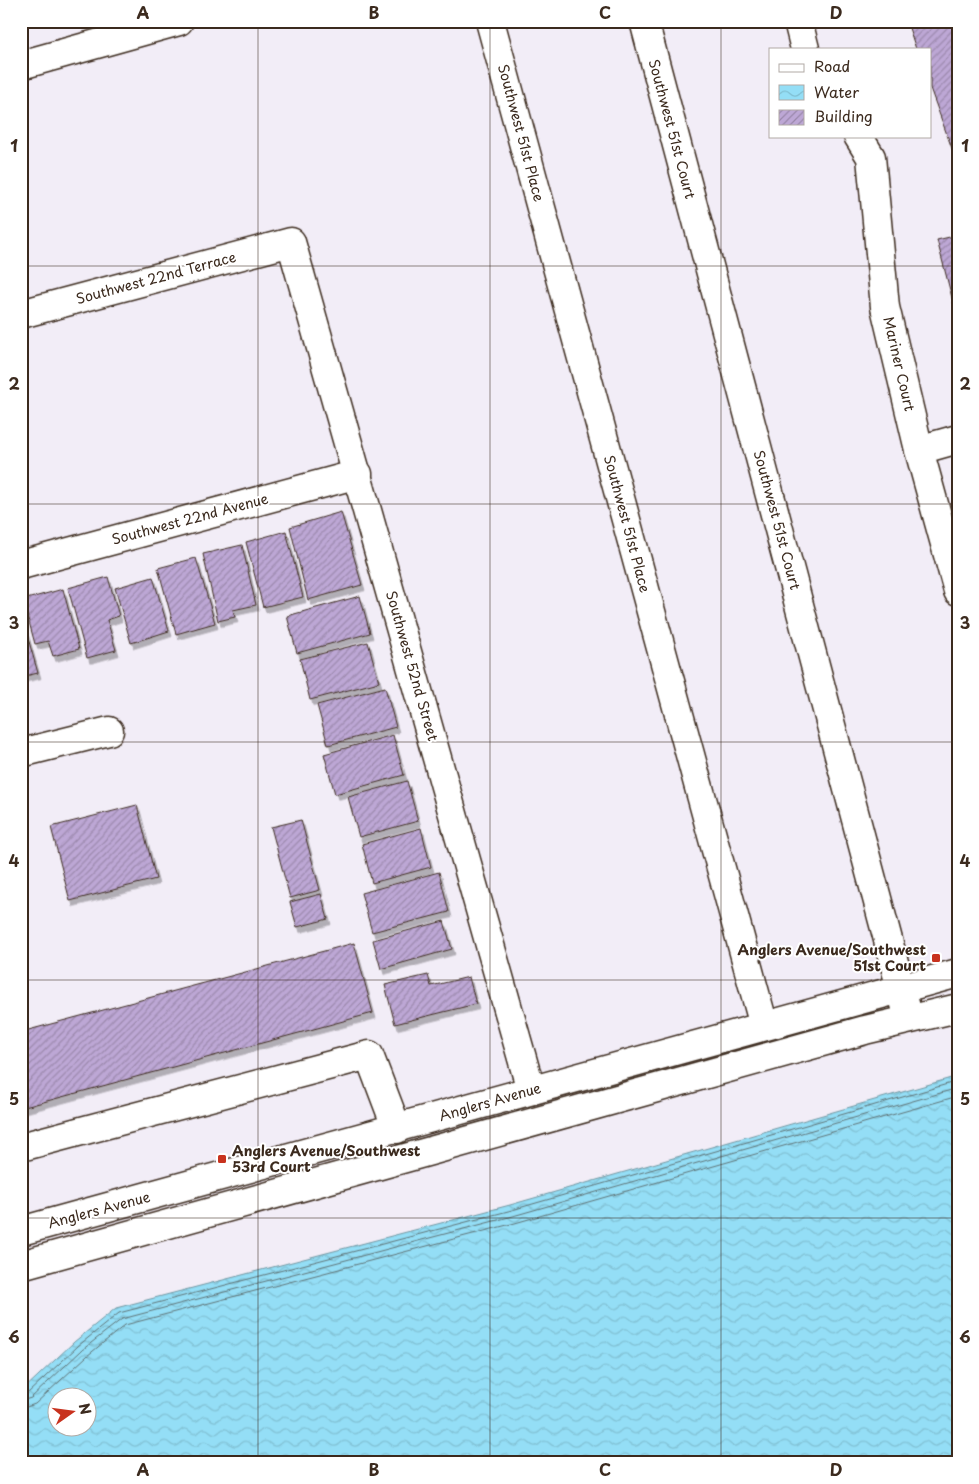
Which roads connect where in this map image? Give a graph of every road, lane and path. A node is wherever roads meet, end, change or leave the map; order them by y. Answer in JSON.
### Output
{"nodes":[{"id":1,"x":179,"y":21,"type":"edge"},
{"id":2,"x":490,"y":21,"type":"edge"},
{"id":3,"x":644,"y":21,"type":"edge"},
{"id":4,"x":798,"y":21,"type":"edge"},
{"id":5,"x":805,"y":48,"type":"edge"},
{"id":6,"x":21,"y":65,"type":"edge"},
{"id":7,"x":859,"y":138,"type":"edge"},
{"id":8,"x":291,"y":242,"type":"joint"},
{"id":9,"x":21,"y":314,"type":"edge"},
{"id":10,"x":958,"y":439,"type":"edge"},
{"id":11,"x":919,"y":450,"type":"junction"},
{"id":12,"x":358,"y":474,"type":"junction"},
{"id":13,"x":21,"y":565,"type":"edge"},
{"id":14,"x":958,"y":591,"type":"edge"},
{"id":15,"x":110,"y":731,"type":"dead end"},
{"id":16,"x":21,"y":753,"type":"edge"},
{"id":17,"x":958,"y":973,"type":"edge"},
{"id":18,"x":901,"y":988,"type":"junction"},
{"id":19,"x":958,"y":1008,"type":"edge"},
{"id":20,"x":909,"y":1019,"type":"junction"},
{"id":21,"x":764,"y":1026,"type":"junction"},
{"id":22,"x":531,"y":1090,"type":"junction"},
{"id":23,"x":397,"y":1129,"type":"junction"},
{"id":24,"x":21,"y":1147,"type":"edge"},
{"id":25,"x":21,"y":1231,"type":"edge"},
{"id":26,"x":21,"y":1265,"type":"edge"}],
"edges":[{"from":1,"to":6,"type":"street"},
{"from":2,"to":21,"type":"street","name":"Southwest 51st Place"},
{"from":3,"to":18,"type":"street","name":"Southwest 51st Court"},
{"from":4,"to":5,"type":"street"},
{"from":7,"to":11,"type":"street","name":"Mariner Court"},
{"from":8,"to":9,"type":"street","name":"Southwest 22nd Terrace"},
{"from":8,"to":12,"type":"street","name":"Southwest 52nd Street"},
{"from":10,"to":11,"type":"street"},
{"from":11,"to":14,"type":"street","name":"Mariner Court"},
{"from":12,"to":13,"type":"street","name":"Southwest 22nd Avenue"},
{"from":12,"to":22,"type":"street","name":"Southwest 52nd Street"},
{"from":15,"to":16,"type":"street"},
{"from":17,"to":18,"type":"street","name":"Anglers Avenue"},
{"from":18,"to":20,"type":"street","name":"Southwest 51st Court"},
{"from":18,"to":21,"type":"street","name":"Anglers Avenue"},
{"from":19,"to":20,"type":"street"},
{"from":20,"to":26,"type":"street"},
{"from":21,"to":22,"type":"street","name":"Anglers Avenue"},
{"from":22,"to":23,"type":"street","name":"Anglers Avenue"},
{"from":23,"to":24,"type":"street"},
{"from":23,"to":25,"type":"street","name":"Anglers Avenue"}]}
